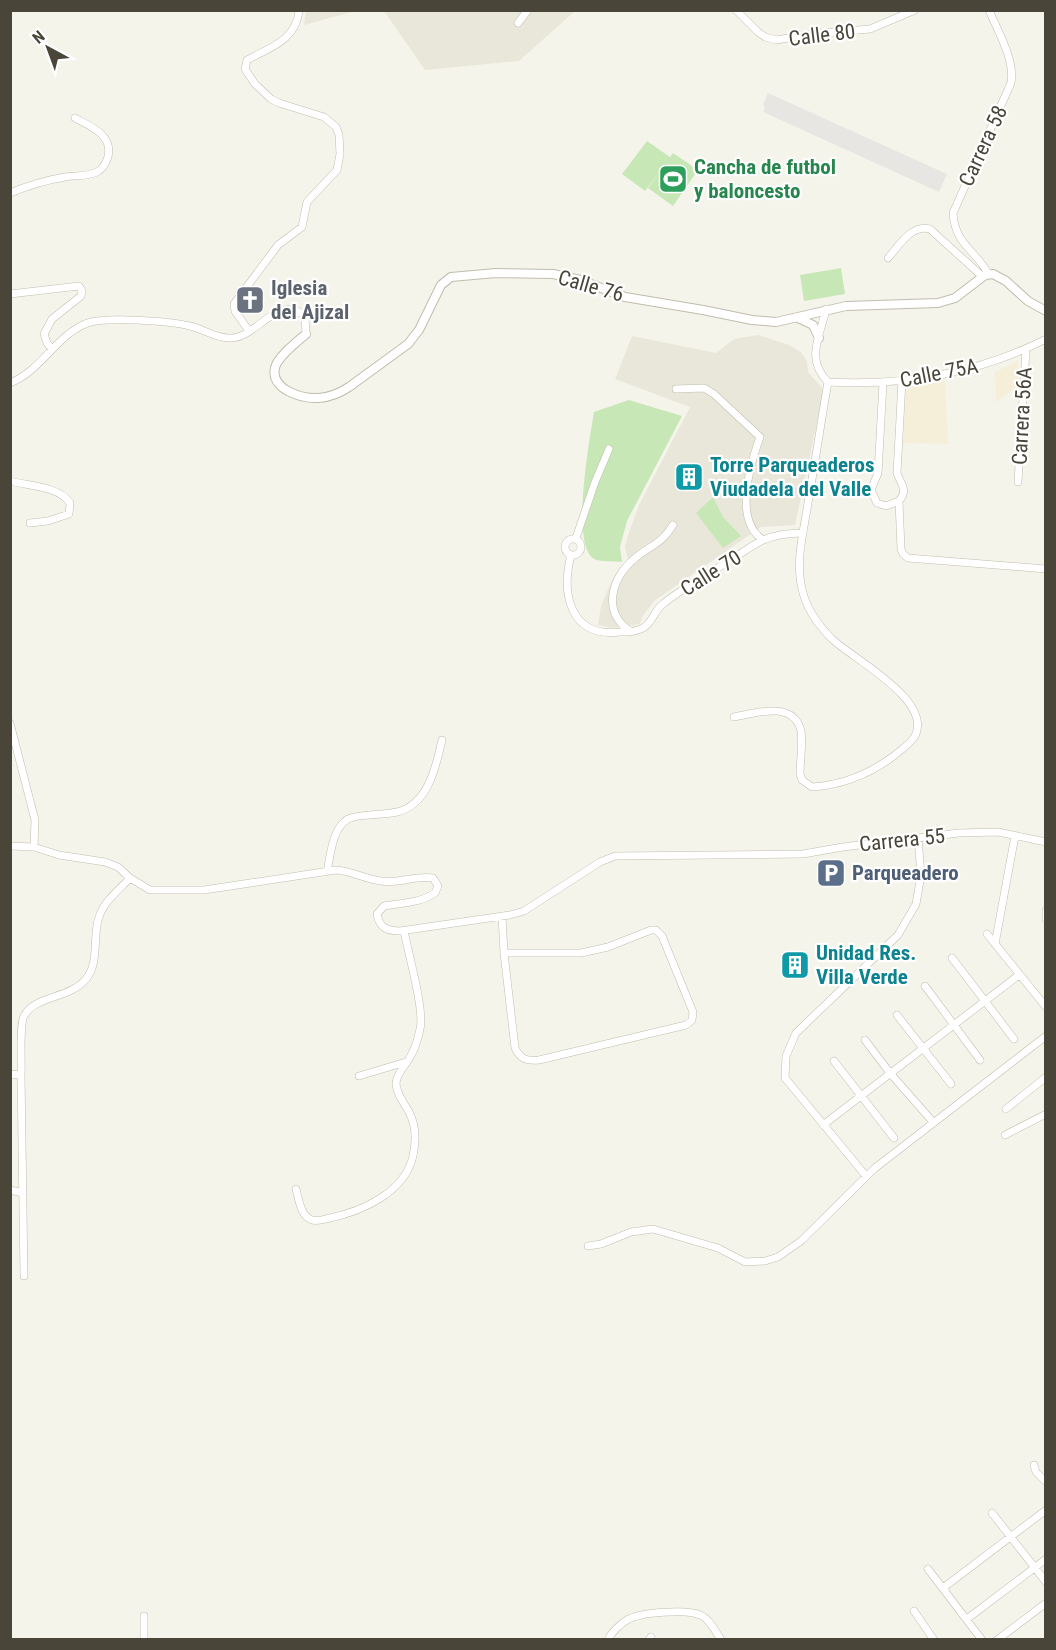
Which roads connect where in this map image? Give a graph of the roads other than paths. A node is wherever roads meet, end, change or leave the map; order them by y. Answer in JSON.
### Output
{"nodes":[{"id":1,"x":299,"y":10,"type":"edge"},
{"id":2,"x":528,"y":10,"type":"edge"},
{"id":3,"x":736,"y":10,"type":"edge"},
{"id":4,"x":915,"y":10,"type":"edge"},
{"id":5,"x":989,"y":10,"type":"edge"},
{"id":6,"x":518,"y":22,"type":"dead end"},
{"id":7,"x":75,"y":118,"type":"dead end"},
{"id":8,"x":10,"y":193,"type":"edge"},
{"id":9,"x":888,"y":258,"type":"dead end"},
{"id":10,"x":985,"y":275,"type":"junction"},
{"id":11,"x":10,"y":294,"type":"edge"},
{"id":12,"x":826,"y":309,"type":"junction"},
{"id":13,"x":1046,"y":311,"type":"edge"},
{"id":14,"x":798,"y":318,"type":"junction"},
{"id":15,"x":249,"y":332,"type":"junction"},
{"id":16,"x":306,"y":334,"type":"joint"},
{"id":17,"x":1046,"y":339,"type":"edge"},
{"id":18,"x":818,"y":342,"type":"junction"},
{"id":19,"x":52,"y":349,"type":"junction"},
{"id":20,"x":1026,"y":349,"type":"junction"},
{"id":21,"x":902,"y":381,"type":"junction"},
{"id":22,"x":828,"y":382,"type":"junction"},
{"id":23,"x":10,"y":383,"type":"edge"},
{"id":24,"x":883,"y":383,"type":"junction"},
{"id":25,"x":676,"y":389,"type":"dead end"},
{"id":26,"x":609,"y":449,"type":"dead end"},
{"id":27,"x":10,"y":481,"type":"edge"},
{"id":28,"x":1018,"y":482,"type":"dead end"},
{"id":29,"x":899,"y":501,"type":"junction"},
{"id":30,"x":30,"y":523,"type":"dead end"},
{"id":31,"x":673,"y":525,"type":"dead end"},
{"id":32,"x":803,"y":533,"type":"junction"},
{"id":33,"x":576,"y":538,"type":"junction"},
{"id":34,"x":763,"y":540,"type":"junction"},
{"id":35,"x":571,"y":555,"type":"junction"},
{"id":36,"x":1046,"y":569,"type":"edge"},
{"id":37,"x":630,"y":631,"type":"junction"},
{"id":38,"x":734,"y":717,"type":"dead end"},
{"id":39,"x":10,"y":723,"type":"edge"},
{"id":40,"x":442,"y":740,"type":"dead end"},
{"id":41,"x":1015,"y":836,"type":"junction"},
{"id":42,"x":918,"y":838,"type":"junction"},
{"id":43,"x":1046,"y":842,"type":"edge"},
{"id":44,"x":10,"y":846,"type":"edge"},
{"id":45,"x":34,"y":847,"type":"junction"},
{"id":46,"x":327,"y":872,"type":"junction"},
{"id":47,"x":130,"y":878,"type":"junction"},
{"id":48,"x":1046,"y":911,"type":"edge"},
{"id":49,"x":502,"y":916,"type":"junction"},
{"id":50,"x":1046,"y":919,"type":"edge"},
{"id":51,"x":404,"y":931,"type":"junction"},
{"id":52,"x":987,"y":934,"type":"dead end"},
{"id":53,"x":995,"y":944,"type":"junction"},
{"id":54,"x":504,"y":953,"type":"junction"},
{"id":55,"x":952,"y":958,"type":"dead end"},
{"id":56,"x":1019,"y":975,"type":"junction"},
{"id":57,"x":925,"y":986,"type":"dead end"},
{"id":58,"x":984,"y":1001,"type":"junction"},
{"id":59,"x":1046,"y":1007,"type":"edge"},
{"id":60,"x":897,"y":1015,"type":"dead end"},
{"id":61,"x":953,"y":1025,"type":"junction"},
{"id":62,"x":1046,"y":1036,"type":"edge"},
{"id":63,"x":1014,"y":1039,"type":"dead end"},
{"id":64,"x":865,"y":1040,"type":"dead end"},
{"id":65,"x":923,"y":1048,"type":"junction"},
{"id":66,"x":980,"y":1060,"type":"dead end"},
{"id":67,"x":834,"y":1061,"type":"dead end"},
{"id":68,"x":406,"y":1062,"type":"junction"},
{"id":69,"x":890,"y":1073,"type":"junction"},
{"id":70,"x":10,"y":1074,"type":"edge"},
{"id":71,"x":21,"y":1075,"type":"junction"},
{"id":72,"x":358,"y":1076,"type":"dead end"},
{"id":73,"x":1046,"y":1077,"type":"edge"},
{"id":74,"x":951,"y":1084,"type":"dead end"},
{"id":75,"x":860,"y":1096,"type":"junction"},
{"id":76,"x":1006,"y":1109,"type":"dead end"},
{"id":77,"x":1046,"y":1114,"type":"edge"},
{"id":78,"x":933,"y":1122,"type":"junction"},
{"id":79,"x":823,"y":1125,"type":"junction"},
{"id":80,"x":1005,"y":1135,"type":"dead end"},
{"id":81,"x":894,"y":1138,"type":"dead end"},
{"id":82,"x":866,"y":1176,"type":"junction"},
{"id":83,"x":296,"y":1189,"type":"dead end"},
{"id":84,"x":10,"y":1190,"type":"edge"},
{"id":85,"x":23,"y":1193,"type":"junction"},
{"id":86,"x":588,"y":1246,"type":"dead end"},
{"id":87,"x":24,"y":1276,"type":"dead end"},
{"id":88,"x":1034,"y":1465,"type":"dead end"},
{"id":89,"x":1046,"y":1482,"type":"edge"},
{"id":90,"x":1046,"y":1510,"type":"edge"},
{"id":91,"x":992,"y":1513,"type":"dead end"},
{"id":92,"x":1010,"y":1537,"type":"junction"},
{"id":93,"x":1046,"y":1558,"type":"edge"},
{"id":94,"x":1034,"y":1567,"type":"junction"},
{"id":95,"x":928,"y":1569,"type":"dead end"},
{"id":96,"x":1046,"y":1582,"type":"edge"},
{"id":97,"x":943,"y":1588,"type":"junction"},
{"id":98,"x":1046,"y":1603,"type":"edge"},
{"id":99,"x":914,"y":1611,"type":"dead end"},
{"id":100,"x":144,"y":1616,"type":"dead end"},
{"id":101,"x":967,"y":1619,"type":"junction"},
{"id":102,"x":144,"y":1640,"type":"edge"},
{"id":103,"x":608,"y":1640,"type":"edge"},
{"id":104,"x":721,"y":1640,"type":"edge"},
{"id":105,"x":933,"y":1640,"type":"edge"},
{"id":106,"x":982,"y":1640,"type":"edge"},
{"id":107,"x":997,"y":1640,"type":"edge"}],
"edges":[{"from":1,"to":15,"type":"street"},
{"from":2,"to":6,"type":"street"},
{"from":3,"to":4,"type":"street","name":"Calle 80"},
{"from":5,"to":10,"type":"street","name":"Carrera 58"},
{"from":7,"to":8,"type":"street"},
{"from":9,"to":10,"type":"street"},
{"from":10,"to":12,"type":"street","name":"Calle 76"},
{"from":10,"to":13,"type":"street"},
{"from":11,"to":19,"type":"street"},
{"from":12,"to":14,"type":"street","name":"Calle 76"},
{"from":12,"to":18,"type":"street"},
{"from":14,"to":16,"type":"street","name":"Calle 76"},
{"from":14,"to":18,"type":"street"},
{"from":15,"to":16,"type":"street","name":"Calle 76"},
{"from":15,"to":19,"type":"street"},
{"from":17,"to":20,"type":"street","name":"Calle 75A"},
{"from":18,"to":22,"type":"street"},
{"from":19,"to":23,"type":"street"},
{"from":20,"to":21,"type":"street","name":"Calle 75A"},
{"from":20,"to":28,"type":"street","name":"Carrera 56A"},
{"from":21,"to":24,"type":"street","name":"Calle 75A"},
{"from":21,"to":29,"type":"street"},
{"from":22,"to":24,"type":"street","name":"Calle 75A"},
{"from":22,"to":32,"type":"street"},
{"from":24,"to":29,"type":"street"},
{"from":25,"to":34,"type":"street"},
{"from":26,"to":33,"type":"street"},
{"from":27,"to":30,"type":"street"},
{"from":29,"to":36,"type":"street"},
{"from":31,"to":37,"type":"street"},
{"from":32,"to":34,"type":"street","name":"Calle 70"},
{"from":32,"to":38,"type":"street"},
{"from":33,"to":35,"type":"street"},
{"from":33,"to":35,"type":"street"},
{"from":34,"to":37,"type":"street","name":"Calle 70"},
{"from":35,"to":37,"type":"street"},
{"from":39,"to":45,"type":"street"},
{"from":40,"to":46,"type":"street"},
{"from":41,"to":42,"type":"street","name":"Carrera 55"},
{"from":41,"to":43,"type":"street","name":"Carrera 55"},
{"from":41,"to":53,"type":"street"},
{"from":42,"to":49,"type":"street","name":"Carrera 55"},
{"from":42,"to":79,"type":"street"},
{"from":44,"to":45,"type":"street"},
{"from":45,"to":47,"type":"street"},
{"from":46,"to":47,"type":"street"},
{"from":46,"to":51,"type":"street"},
{"from":47,"to":71,"type":"street"},
{"from":48,"to":50,"type":"street"},
{"from":49,"to":51,"type":"street"},
{"from":49,"to":54,"type":"street"},
{"from":51,"to":68,"type":"street"},
{"from":52,"to":53,"type":"street"},
{"from":53,"to":56,"type":"street"},
{"from":54,"to":54,"type":"street"},
{"from":55,"to":58,"type":"street"},
{"from":56,"to":58,"type":"street"},
{"from":56,"to":59,"type":"street"},
{"from":57,"to":61,"type":"street"},
{"from":58,"to":61,"type":"street"},
{"from":58,"to":63,"type":"street"},
{"from":60,"to":65,"type":"street"},
{"from":61,"to":65,"type":"street"},
{"from":61,"to":66,"type":"street"},
{"from":62,"to":78,"type":"street"},
{"from":64,"to":69,"type":"street"},
{"from":65,"to":69,"type":"street"},
{"from":65,"to":74,"type":"street"},
{"from":67,"to":75,"type":"street"},
{"from":68,"to":72,"type":"street"},
{"from":68,"to":83,"type":"street"},
{"from":69,"to":75,"type":"street"},
{"from":69,"to":78,"type":"street"},
{"from":70,"to":71,"type":"street"},
{"from":71,"to":85,"type":"street"},
{"from":73,"to":76,"type":"street"},
{"from":75,"to":79,"type":"street"},
{"from":75,"to":81,"type":"street"},
{"from":77,"to":80,"type":"street"},
{"from":78,"to":82,"type":"street"},
{"from":79,"to":82,"type":"street"},
{"from":82,"to":86,"type":"street"},
{"from":84,"to":85,"type":"street"},
{"from":85,"to":87,"type":"street"},
{"from":88,"to":89,"type":"street"},
{"from":90,"to":92,"type":"street"},
{"from":91,"to":92,"type":"street"},
{"from":92,"to":94,"type":"street"},
{"from":92,"to":97,"type":"street"},
{"from":93,"to":94,"type":"street"},
{"from":94,"to":96,"type":"street"},
{"from":94,"to":101,"type":"street"},
{"from":95,"to":97,"type":"street"},
{"from":97,"to":101,"type":"street"},
{"from":98,"to":107,"type":"street"},
{"from":99,"to":105,"type":"street"},
{"from":100,"to":102,"type":"street"},
{"from":101,"to":106,"type":"street"},
{"from":103,"to":104,"type":"street"}]}
